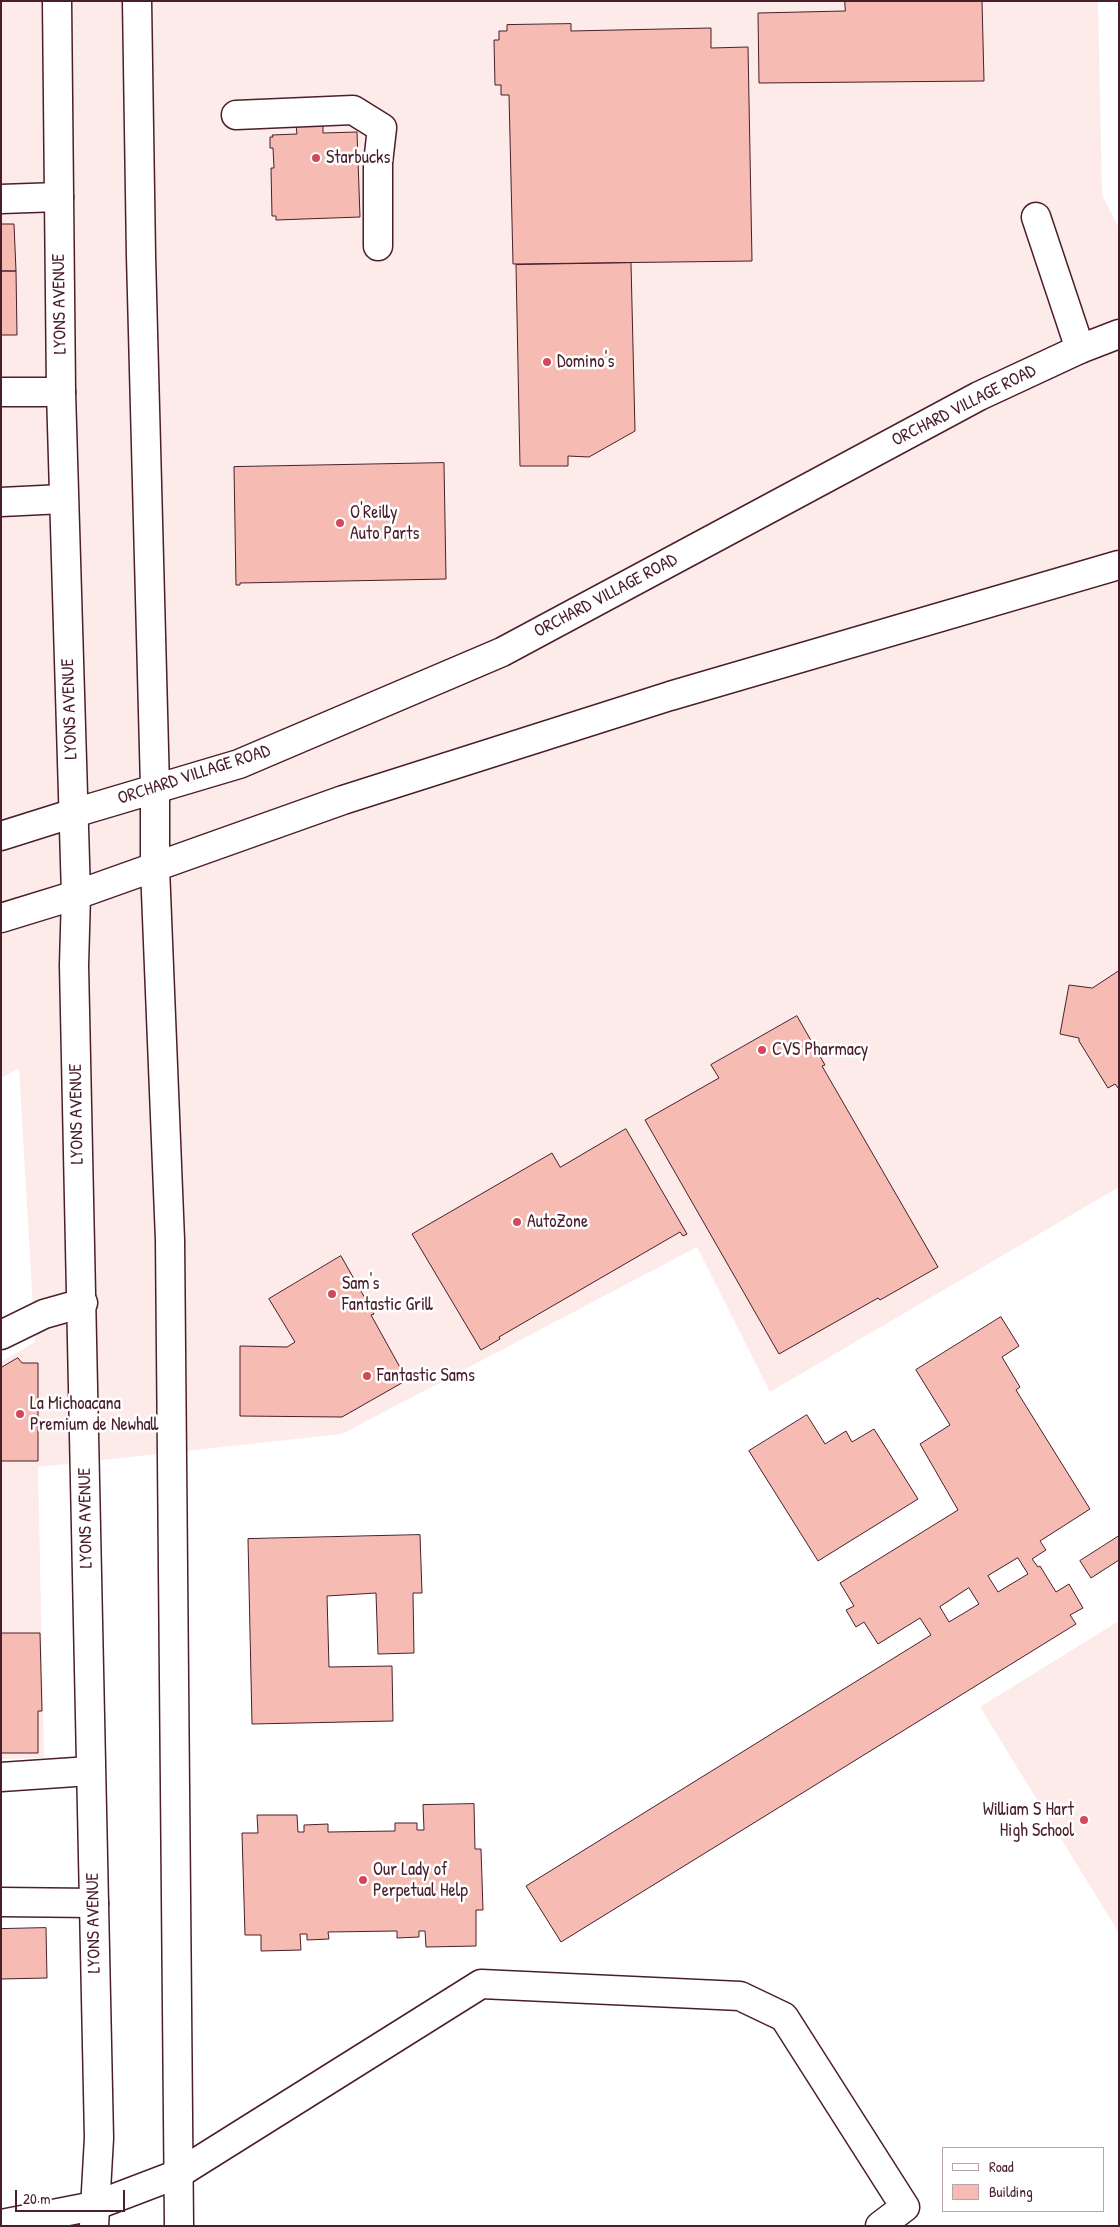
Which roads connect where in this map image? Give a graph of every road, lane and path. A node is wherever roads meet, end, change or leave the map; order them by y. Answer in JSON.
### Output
{"nodes":[{"id":1,"x":57,"y":1,"type":"edge"},
{"id":2,"x":137,"y":1,"type":"edge"},
{"id":3,"x":236,"y":115,"type":"dead end"},
{"id":4,"x":59,"y":197,"type":"junction"},
{"id":5,"x":1,"y":200,"type":"edge"},
{"id":6,"x":1036,"y":217,"type":"dead end"},
{"id":7,"x":378,"y":246,"type":"dead end"},
{"id":8,"x":1119,"y":334,"type":"edge"},
{"id":9,"x":1080,"y":349,"type":"junction"},
{"id":10,"x":1,"y":392,"type":"edge"},
{"id":11,"x":61,"y":392,"type":"junction"},
{"id":12,"x":63,"y":499,"type":"junction"},
{"id":13,"x":1,"y":502,"type":"edge"},
{"id":14,"x":1119,"y":565,"type":"edge"},
{"id":15,"x":155,"y":788,"type":"junction"},
{"id":16,"x":74,"y":813,"type":"junction"},
{"id":17,"x":1,"y":836,"type":"edge"},
{"id":18,"x":155,"y":868,"type":"junction"},
{"id":19,"x":76,"y":895,"type":"junction"},
{"id":20,"x":1,"y":918,"type":"edge"},
{"id":21,"x":83,"y":1303,"type":"junction"},
{"id":22,"x":1,"y":1335,"type":"edge"},
{"id":23,"x":90,"y":1771,"type":"junction"},
{"id":24,"x":1,"y":1777,"type":"edge"},
{"id":25,"x":1,"y":1902,"type":"edge"},
{"id":26,"x":94,"y":1903,"type":"junction"},
{"id":27,"x":178,"y":2174,"type":"junction"},
{"id":28,"x":94,"y":2216,"type":"edge"},
{"id":29,"x":1,"y":2224,"type":"edge"},
{"id":30,"x":178,"y":2226,"type":"edge"},
{"id":31,"x":880,"y":2226,"type":"edge"}],
"edges":[{"from":1,"to":4,"type":"main road","name":"LYONS AVENUE"},
{"from":2,"to":15,"type":"main road"},
{"from":3,"to":7,"type":"main road"},
{"from":4,"to":5,"type":"main road"},
{"from":4,"to":11,"type":"main road","name":"LYONS AVENUE"},
{"from":6,"to":9,"type":"main road"},
{"from":8,"to":9,"type":"main road","name":"ORCHARD VILLAGE ROAD"},
{"from":9,"to":15,"type":"main road","name":"ORCHARD VILLAGE ROAD"},
{"from":10,"to":11,"type":"main road"},
{"from":11,"to":12,"type":"main road","name":"LYONS AVENUE"},
{"from":12,"to":13,"type":"main road"},
{"from":12,"to":16,"type":"main road","name":"LYONS AVENUE"},
{"from":14,"to":18,"type":"main road"},
{"from":15,"to":16,"type":"main road","name":"ORCHARD VILLAGE ROAD"},
{"from":15,"to":18,"type":"main road"},
{"from":16,"to":17,"type":"main road","name":"ORCHARD VILLAGE ROAD"},
{"from":16,"to":19,"type":"main road","name":"LYONS AVENUE"},
{"from":18,"to":19,"type":"main road"},
{"from":18,"to":27,"type":"main road"},
{"from":19,"to":20,"type":"main road"},
{"from":19,"to":21,"type":"main road","name":"LYONS AVENUE"},
{"from":21,"to":22,"type":"main road"},
{"from":21,"to":23,"type":"main road","name":"LYONS AVENUE"},
{"from":23,"to":24,"type":"main road"},
{"from":23,"to":26,"type":"main road","name":"LYONS AVENUE"},
{"from":25,"to":26,"type":"main road"},
{"from":26,"to":28,"type":"main road","name":"LYONS AVENUE"},
{"from":27,"to":28,"type":"main road"},
{"from":27,"to":30,"type":"main road"},
{"from":27,"to":31,"type":"main road"},
{"from":28,"to":29,"type":"main road"}]}
